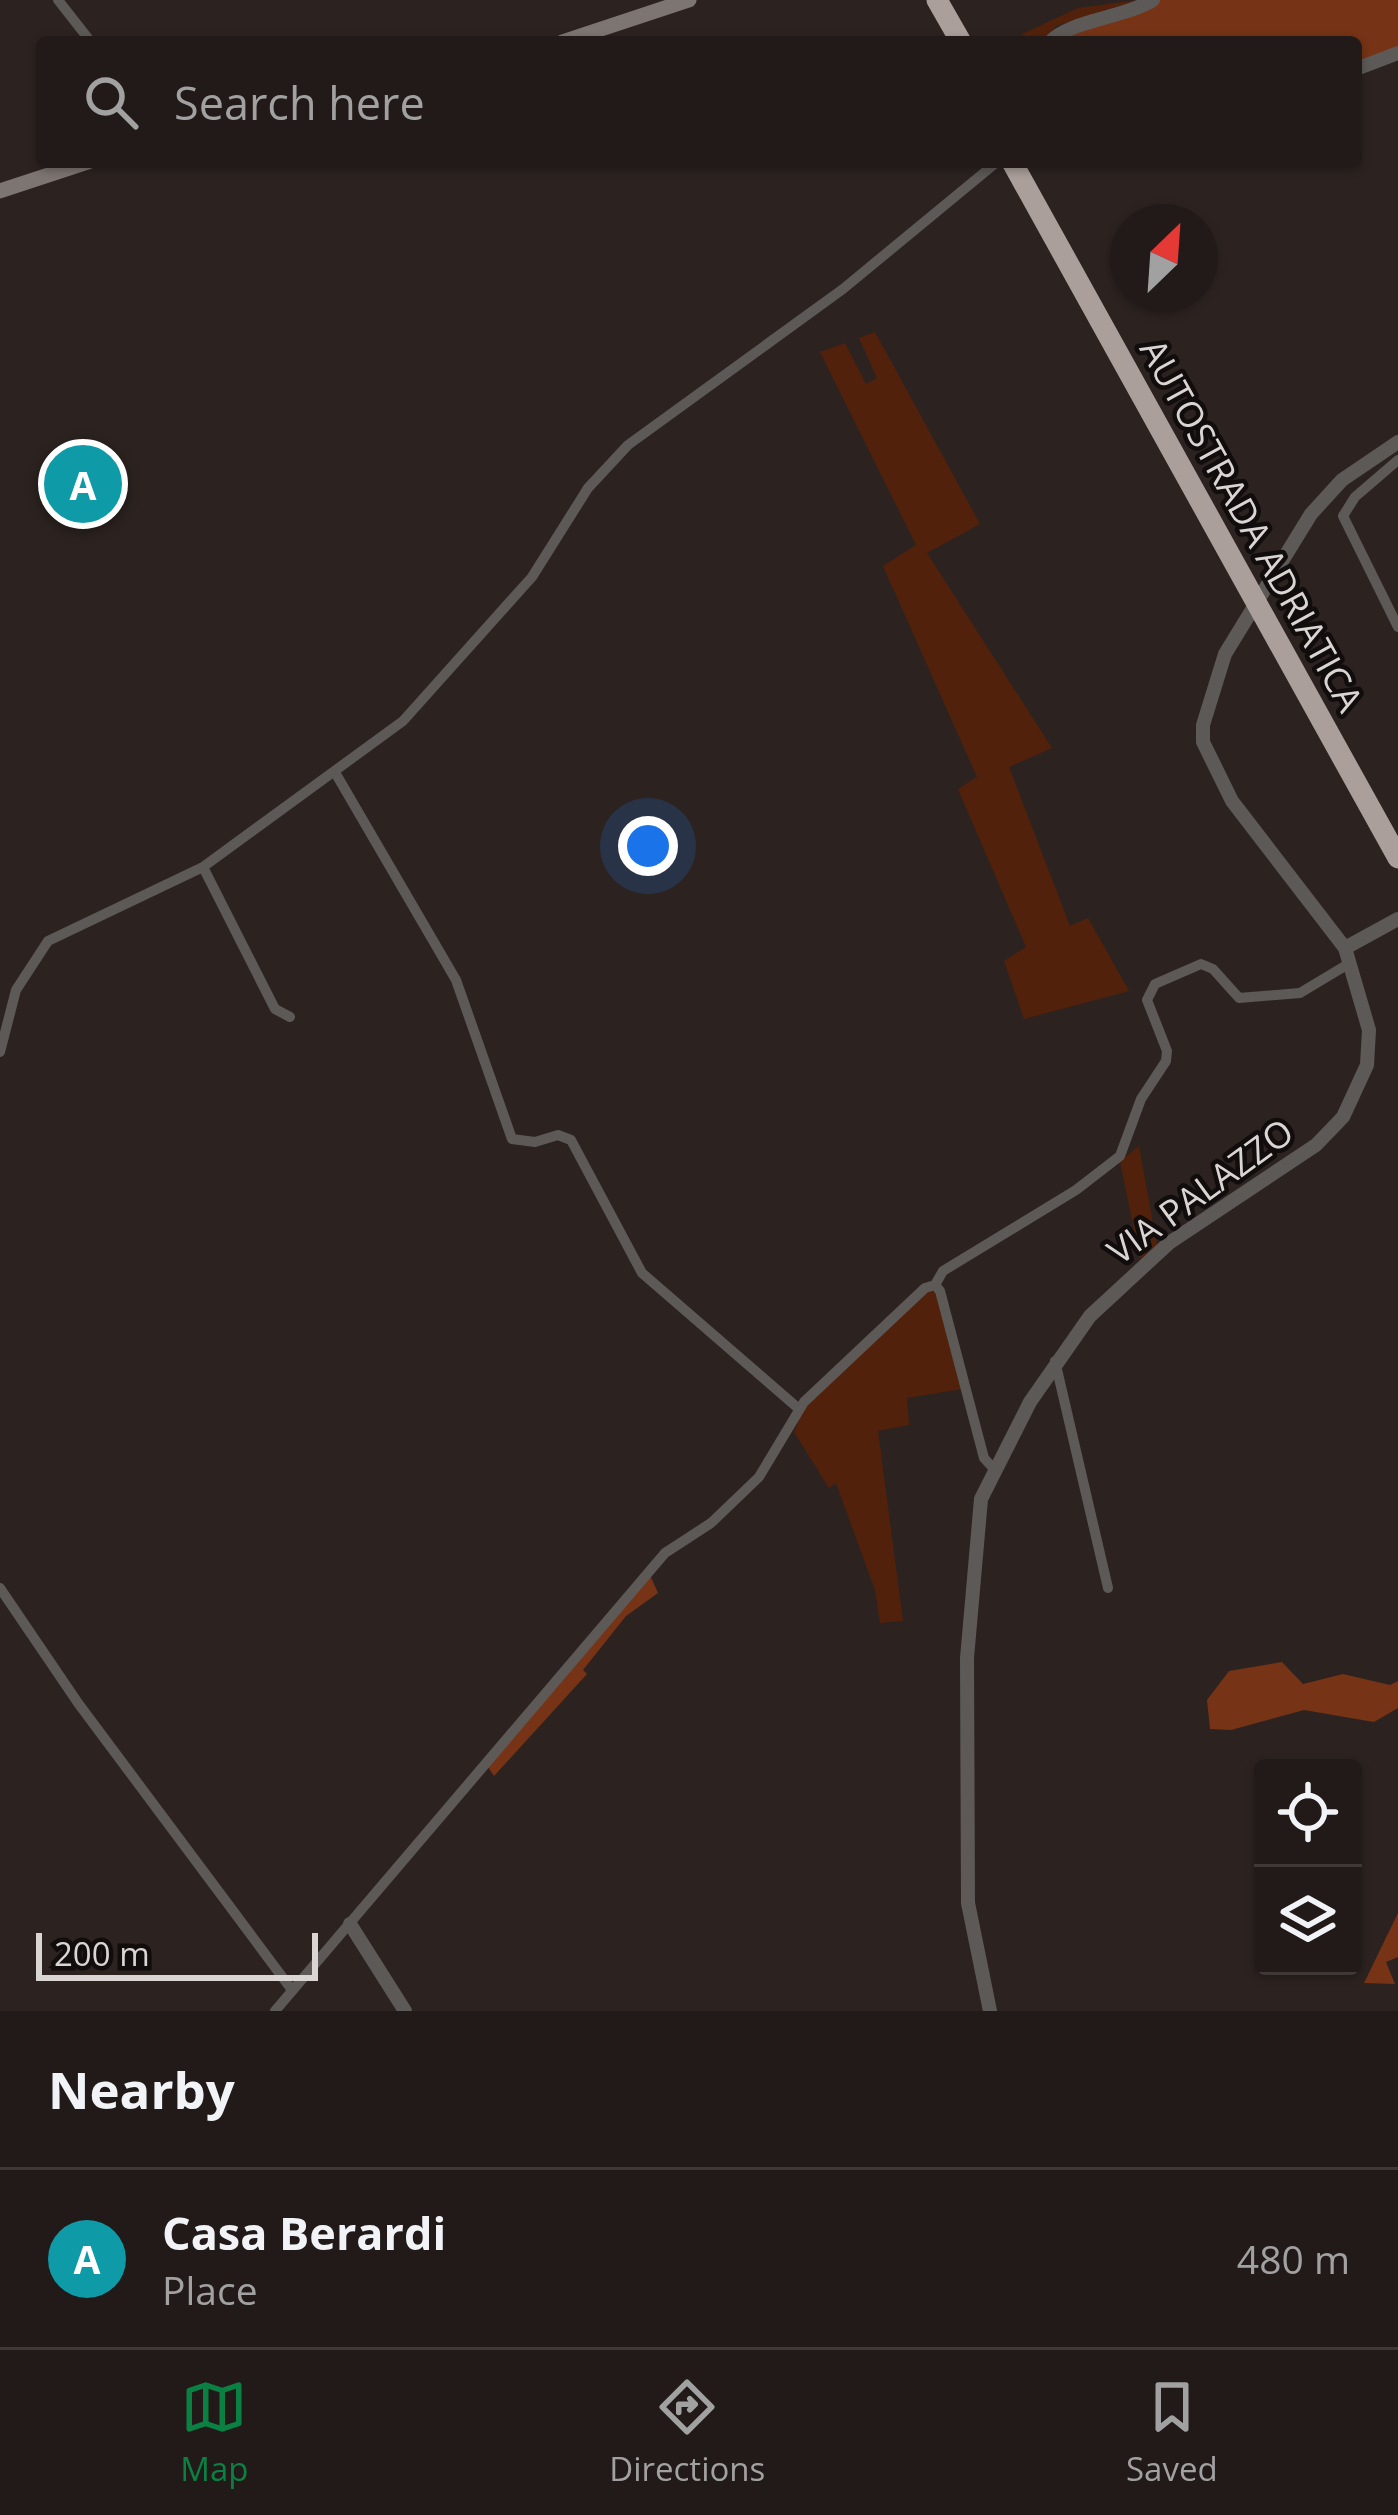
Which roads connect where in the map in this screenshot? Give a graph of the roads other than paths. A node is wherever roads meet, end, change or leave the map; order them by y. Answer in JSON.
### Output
{"nodes":[{"id":1,"x":58,"y":0,"type":"edge"},
{"id":2,"x":689,"y":0,"type":"edge"},
{"id":3,"x":924,"y":0,"type":"edge"},
{"id":4,"x":937,"y":0,"type":"edge"},
{"id":5,"x":1153,"y":0,"type":"edge"},
{"id":6,"x":86,"y":36,"type":"edge"},
{"id":7,"x":580,"y":36,"type":"edge"},
{"id":8,"x":943,"y":36,"type":"edge"},
{"id":9,"x":958,"y":36,"type":"edge"},
{"id":10,"x":1059,"y":36,"type":"edge"},
{"id":11,"x":1398,"y":53,"type":"edge"},
{"id":12,"x":1362,"y":67,"type":"edge"},
{"id":13,"x":70,"y":168,"type":"edge"},
{"id":14,"x":990,"y":168,"type":"edge"},
{"id":15,"x":1017,"y":168,"type":"edge"},
{"id":16,"x":1029,"y":168,"type":"edge"},
{"id":17,"x":0,"y":191,"type":"edge"},
{"id":18,"x":1038,"y":196,"type":"junction"},
{"id":19,"x":1398,"y":442,"type":"edge"},
{"id":20,"x":1398,"y":460,"type":"edge"},
{"id":21,"x":1398,"y":627,"type":"edge"},
{"id":22,"x":337,"y":774,"type":"junction"},
{"id":23,"x":1398,"y":831,"type":"edge"},
{"id":24,"x":1398,"y":858,"type":"edge"},
{"id":25,"x":203,"y":867,"type":"junction"},
{"id":26,"x":1398,"y":919,"type":"edge"},
{"id":27,"x":1348,"y":955,"type":"junction"},
{"id":28,"x":290,"y":1017,"type":"dead end"},
{"id":29,"x":0,"y":1052,"type":"edge"},
{"id":30,"x":935,"y":1285,"type":"junction"},
{"id":31,"x":1055,"y":1361,"type":"junction"},
{"id":32,"x":799,"y":1409,"type":"junction"},
{"id":33,"x":993,"y":1468,"type":"junction"},
{"id":34,"x":0,"y":1588,"type":"edge"},
{"id":35,"x":1108,"y":1588,"type":"dead end"},
{"id":36,"x":350,"y":1924,"type":"junction"},
{"id":37,"x":292,"y":1990,"type":"junction"},
{"id":38,"x":275,"y":2011,"type":"edge"},
{"id":39,"x":405,"y":2011,"type":"edge"},
{"id":40,"x":990,"y":2011,"type":"edge"}],
"edges":[{"from":1,"to":6,"type":"street"},
{"from":2,"to":7,"type":"main road"},
{"from":3,"to":8,"type":"highway"},
{"from":4,"to":9,"type":"highway"},
{"from":5,"to":10,"type":"street"},
{"from":11,"to":12,"type":"street"},
{"from":13,"to":17,"type":"main road"},
{"from":14,"to":22,"type":"street"},
{"from":15,"to":18,"type":"highway","name":"AUTOSTRADA ADRIATICA"},
{"from":16,"to":18,"type":"highway","name":"AUTOSTRADA ADRIATICA"},
{"from":18,"to":23,"type":"highway","name":"AUTOSTRADA ADRIATICA"},
{"from":18,"to":24,"type":"highway","name":"AUTOSTRADA ADRIATICA"},
{"from":19,"to":27,"type":"street","name":"VIA PALAZZO"},
{"from":20,"to":21,"type":"street"},
{"from":22,"to":25,"type":"street"},
{"from":22,"to":32,"type":"street"},
{"from":25,"to":28,"type":"street"},
{"from":25,"to":29,"type":"street"},
{"from":26,"to":27,"type":"street"},
{"from":27,"to":30,"type":"street"},
{"from":27,"to":31,"type":"street","name":"VIA PALAZZO"},
{"from":30,"to":32,"type":"street"},
{"from":30,"to":33,"type":"street"},
{"from":31,"to":33,"type":"street","name":"VIA PALAZZO"},
{"from":31,"to":35,"type":"street"},
{"from":32,"to":36,"type":"street"},
{"from":33,"to":40,"type":"street","name":"VIA PALAZZO"},
{"from":34,"to":37,"type":"street"},
{"from":36,"to":37,"type":"street"},
{"from":36,"to":39,"type":"street"},
{"from":37,"to":38,"type":"street"}]}
